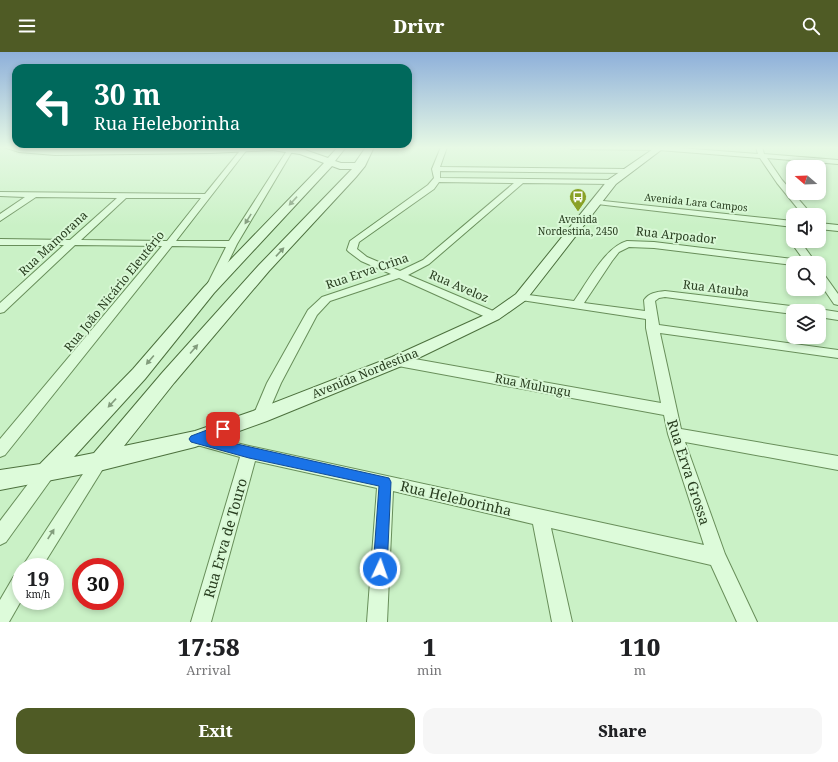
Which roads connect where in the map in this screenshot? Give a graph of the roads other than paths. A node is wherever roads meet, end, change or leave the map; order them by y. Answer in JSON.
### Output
{"nodes":[{"id":1,"x":225,"y":174,"type":"edge"},
{"id":2,"x":275,"y":174,"type":"edge"},
{"id":3,"x":320,"y":174,"type":"edge"},
{"id":4,"x":354,"y":174,"type":"edge"},
{"id":5,"x":436,"y":174,"type":"edge"},
{"id":6,"x":623,"y":174,"type":"edge"},
{"id":7,"x":774,"y":174,"type":"edge"},
{"id":8,"x":437,"y":180,"type":"junction"},
{"id":9,"x":522,"y":181,"type":"junction"},
{"id":10,"x":612,"y":182,"type":"junction"},
{"id":11,"x":0,"y":194,"type":"edge"},
{"id":12,"x":33,"y":195,"type":"junction"},
{"id":13,"x":123,"y":196,"type":"junction"},
{"id":14,"x":208,"y":196,"type":"junction"},
{"id":15,"x":597,"y":202,"type":"junction"},
{"id":16,"x":802,"y":208,"type":"edge"},
{"id":17,"x":0,"y":218,"type":"edge"},
{"id":18,"x":782,"y":223,"type":"junction"},
{"id":19,"x":786,"y":223,"type":"edge"},
{"id":20,"x":826,"y":227,"type":"edge"},
{"id":21,"x":786,"y":228,"type":"edge"},
{"id":22,"x":838,"y":228,"type":"edge"},
{"id":23,"x":0,"y":242,"type":"edge"},
{"id":24,"x":72,"y":243,"type":"junction"},
{"id":25,"x":169,"y":244,"type":"junction"},
{"id":26,"x":232,"y":244,"type":"junction"},
{"id":27,"x":786,"y":261,"type":"edge"},
{"id":28,"x":399,"y":275,"type":"junction"},
{"id":29,"x":826,"y":285,"type":"edge"},
{"id":30,"x":210,"y":290,"type":"junction"},
{"id":31,"x":520,"y":296,"type":"junction"},
{"id":32,"x":838,"y":302,"type":"edge"},
{"id":33,"x":577,"y":304,"type":"junction"},
{"id":34,"x":0,"y":309,"type":"edge"},
{"id":35,"x":786,"y":309,"type":"edge"},
{"id":36,"x":826,"y":315,"type":"edge"},
{"id":37,"x":494,"y":316,"type":"junction"},
{"id":38,"x":838,"y":316,"type":"edge"},
{"id":39,"x":652,"y":322,"type":"junction"},
{"id":40,"x":838,"y":354,"type":"edge"},
{"id":41,"x":398,"y":361,"type":"junction"},
{"id":42,"x":669,"y":410,"type":"junction"},
{"id":43,"x":260,"y":416,"type":"junction"},
{"id":44,"x":675,"y":434,"type":"junction"},
{"id":45,"x":195,"y":439,"type":"junction"},
{"id":46,"x":0,"y":450,"type":"edge"},
{"id":47,"x":249,"y":453,"type":"junction"},
{"id":48,"x":99,"y":462,"type":"junction"},
{"id":49,"x":838,"y":463,"type":"edge"},
{"id":50,"x":46,"y":473,"type":"junction"},
{"id":51,"x":0,"y":480,"type":"edge"},
{"id":52,"x":385,"y":482,"type":"junction"},
{"id":53,"x":540,"y":517,"type":"junction"},
{"id":54,"x":0,"y":536,"type":"edge"},
{"id":55,"x":717,"y":557,"type":"junction"},
{"id":56,"x":37,"y":558,"type":"edge"},
{"id":57,"x":12,"y":598,"type":"edge"},
{"id":58,"x":0,"y":619,"type":"edge"},
{"id":59,"x":201,"y":622,"type":"edge"},
{"id":60,"x":377,"y":622,"type":"edge"},
{"id":61,"x":562,"y":622,"type":"edge"},
{"id":62,"x":747,"y":622,"type":"edge"}],
"edges":[{"from":1,"to":14,"type":"street","name":"Rua João Nicário Eleutério"},
{"from":2,"to":26,"type":"street","one_way":true},
{"from":3,"to":30,"type":"street","one_way":true},
{"from":48,"to":4,"type":"street","one_way":true},
{"from":5,"to":8,"type":"street"},
{"from":6,"to":10,"type":"street","name":"Avenida Nordestina"},
{"from":7,"to":16,"type":"street"},
{"from":8,"to":9,"type":"street"},
{"from":8,"to":28,"type":"street","name":"Rua Aveloz"},
{"from":9,"to":10,"type":"street"},
{"from":9,"to":28,"type":"street","name":"Rua Erva Crina"},
{"from":10,"to":15,"type":"street","name":"Avenida Nordestina"},
{"from":11,"to":12,"type":"street"},
{"from":12,"to":13,"type":"street"},
{"from":12,"to":17,"type":"street"},
{"from":13,"to":14,"type":"street"},
{"from":13,"to":24,"type":"street","name":"Rua Mamorana"},
{"from":14,"to":25,"type":"street","name":"Rua João Nicário Eleutério"},
{"from":15,"to":18,"type":"street","name":"Avenida Lara Campos"},
{"from":15,"to":31,"type":"street","name":"Avenida Nordestina"},
{"from":18,"to":19,"type":"street","name":"Avenida Lara Campos"},
{"from":18,"to":21,"type":"street"},
{"from":20,"to":22,"type":"street"},
{"from":23,"to":24,"type":"street"},
{"from":24,"to":25,"type":"street"},
{"from":24,"to":34,"type":"street","name":"Rua Mamorana"},
{"from":25,"to":26,"type":"street"},
{"from":25,"to":46,"type":"street","name":"Rua João Nicário Eleutério"},
{"from":26,"to":30,"type":"street"},
{"from":27,"to":33,"type":"street","name":"Rua Arpoador"},
{"from":28,"to":37,"type":"street","name":"Rua Aveloz"},
{"from":28,"to":43,"type":"street","name":"Rua Erva Crina"},
{"from":29,"to":32,"type":"street"},
{"from":30,"to":50,"type":"street","one_way":true},
{"from":31,"to":33,"type":"street"},
{"from":31,"to":37,"type":"street","name":"Avenida Nordestina"},
{"from":33,"to":39,"type":"street"},
{"from":35,"to":39,"type":"street","name":"Rua Atauba"},
{"from":36,"to":38,"type":"street"},
{"from":37,"to":41,"type":"street","name":"Avenida Nordestina"},
{"from":39,"to":40,"type":"street"},
{"from":39,"to":42,"type":"street","name":"Rua Erva Grossa"},
{"from":41,"to":42,"type":"street","name":"Rua Mulungu"},
{"from":41,"to":43,"type":"street","name":"Avenida Nordestina"},
{"from":42,"to":44,"type":"street","name":"Rua Erva Grossa"},
{"from":43,"to":45,"type":"street","name":"Avenida Nordestina"},
{"from":44,"to":49,"type":"street"},
{"from":44,"to":55,"type":"street","name":"Rua Erva Grossa"},
{"from":45,"to":47,"type":"street","name":"Rua Heleborinha"},
{"from":45,"to":48,"type":"street","name":"Avenida Nordestina"},
{"from":47,"to":52,"type":"street","name":"Rua Heleborinha"},
{"from":47,"to":59,"type":"street","name":"Rua Erva de Touro"},
{"from":48,"to":50,"type":"street","name":"Avenida Nordestina"},
{"from":56,"to":48,"type":"street","one_way":true},
{"from":50,"to":51,"type":"street","name":"Avenida Nordestina"},
{"from":50,"to":54,"type":"street"},
{"from":52,"to":53,"type":"street","name":"Rua Heleborinha"},
{"from":52,"to":60,"type":"street"},
{"from":53,"to":55,"type":"street","name":"Rua Heleborinha"},
{"from":53,"to":61,"type":"street"},
{"from":55,"to":62,"type":"street","name":"Rua Erva Grossa"},
{"from":57,"to":58,"type":"street"}]}
